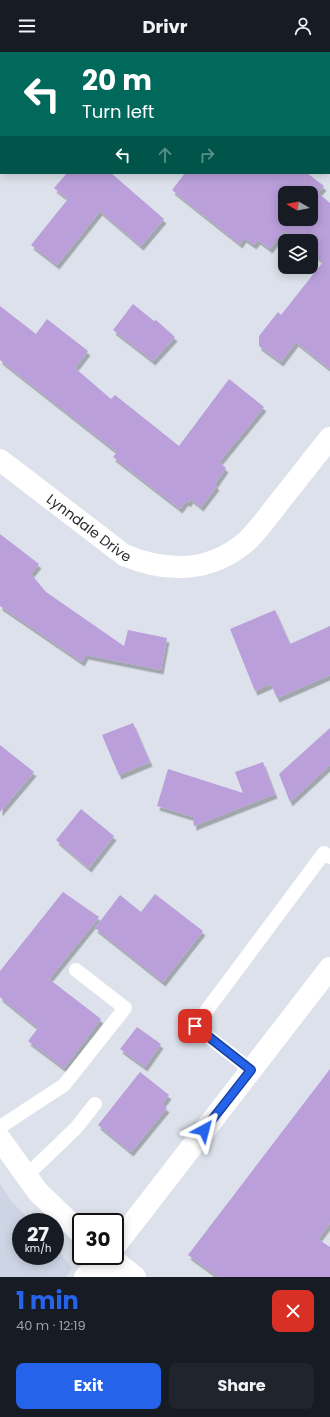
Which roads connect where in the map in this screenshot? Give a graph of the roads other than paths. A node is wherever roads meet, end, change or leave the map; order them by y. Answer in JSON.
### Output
{"nodes":[{"id":1,"x":330,"y":438,"type":"edge"},
{"id":2,"x":0,"y":460,"type":"edge"},
{"id":3,"x":330,"y":858,"type":"edge"},
{"id":4,"x":330,"y":968,"type":"edge"},
{"id":5,"x":76,"y":970,"type":"dead end"},
{"id":6,"x":251,"y":1070,"type":"junction"},
{"id":7,"x":95,"y":1104,"type":"dead end"},
{"id":8,"x":0,"y":1127,"type":"edge"},
{"id":9,"x":0,"y":1139,"type":"edge"},
{"id":10,"x":26,"y":1176,"type":"junction"},
{"id":11,"x":72,"y":1224,"type":"edge"},
{"id":12,"x":124,"y":1234,"type":"edge"},
{"id":13,"x":98,"y":1265,"type":"edge"},
{"id":14,"x":110,"y":1265,"type":"edge"},
{"id":15,"x":120,"y":1265,"type":"edge"},
{"id":16,"x":85,"y":1277,"type":"edge"},
{"id":17,"x":112,"y":1277,"type":"edge"},
{"id":18,"x":135,"y":1277,"type":"edge"}],
"edges":[{"from":1,"to":2,"type":"street","name":"Lynndale Drive"},
{"from":3,"to":6,"type":"lane"},
{"from":4,"to":6,"type":"street"},
{"from":5,"to":8,"type":"lane"},
{"from":6,"to":12,"type":"street"},
{"from":7,"to":10,"type":"lane"},
{"from":9,"to":10,"type":"street"},
{"from":10,"to":11,"type":"street"},
{"from":13,"to":16,"type":"street"},
{"from":14,"to":17,"type":"street"},
{"from":15,"to":18,"type":"street"}]}
